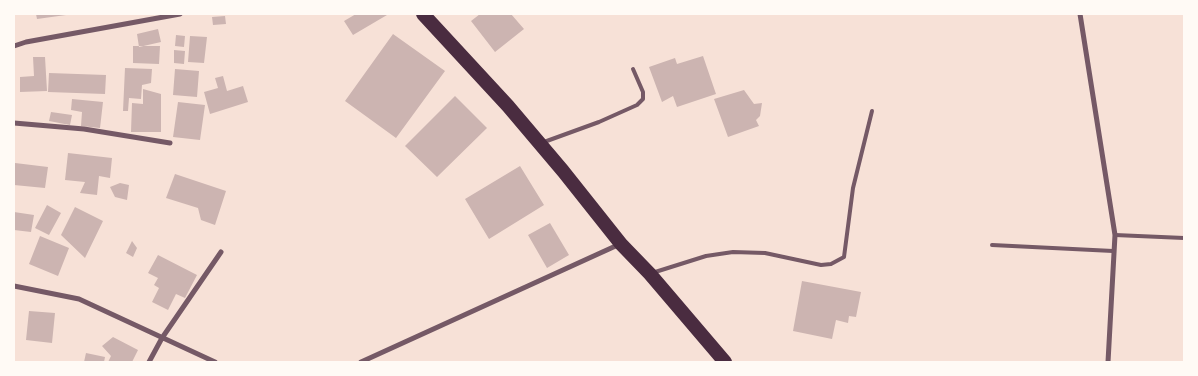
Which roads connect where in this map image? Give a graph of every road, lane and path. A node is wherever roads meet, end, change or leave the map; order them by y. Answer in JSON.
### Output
{"nodes":[{"id":1,"x":180,"y":14,"type":"edge"},
{"id":2,"x":423,"y":14,"type":"edge"},
{"id":3,"x":1080,"y":14,"type":"edge"},
{"id":4,"x":14,"y":46,"type":"edge"},
{"id":5,"x":633,"y":69,"type":"dead end"},
{"id":6,"x":872,"y":111,"type":"dead end"},
{"id":7,"x":14,"y":123,"type":"edge"},
{"id":8,"x":170,"y":144,"type":"dead end"},
{"id":9,"x":539,"y":144,"type":"junction"},
{"id":10,"x":1115,"y":235,"type":"junction"},
{"id":11,"x":1184,"y":238,"type":"edge"},
{"id":12,"x":621,"y":244,"type":"junction"},
{"id":13,"x":992,"y":245,"type":"dead end"},
{"id":14,"x":1113,"y":251,"type":"junction"},
{"id":15,"x":221,"y":252,"type":"dead end"},
{"id":16,"x":650,"y":274,"type":"junction"},
{"id":17,"x":14,"y":286,"type":"edge"},
{"id":18,"x":162,"y":338,"type":"junction"},
{"id":19,"x":148,"y":362,"type":"edge"},
{"id":20,"x":216,"y":362,"type":"edge"},
{"id":21,"x":361,"y":362,"type":"edge"},
{"id":22,"x":725,"y":362,"type":"edge"},
{"id":23,"x":1108,"y":362,"type":"edge"}],
"edges":[{"from":1,"to":4,"type":"street"},
{"from":2,"to":9,"type":"highway"},
{"from":3,"to":10,"type":"street"},
{"from":5,"to":9,"type":"lane"},
{"from":6,"to":16,"type":"lane"},
{"from":7,"to":8,"type":"street"},
{"from":9,"to":12,"type":"highway"},
{"from":10,"to":11,"type":"lane"},
{"from":10,"to":14,"type":"street"},
{"from":12,"to":16,"type":"highway"},
{"from":12,"to":21,"type":"street"},
{"from":13,"to":14,"type":"lane"},
{"from":14,"to":23,"type":"street"},
{"from":15,"to":18,"type":"street"},
{"from":16,"to":22,"type":"highway"},
{"from":17,"to":18,"type":"street"},
{"from":18,"to":19,"type":"street"},
{"from":18,"to":20,"type":"street"}]}
